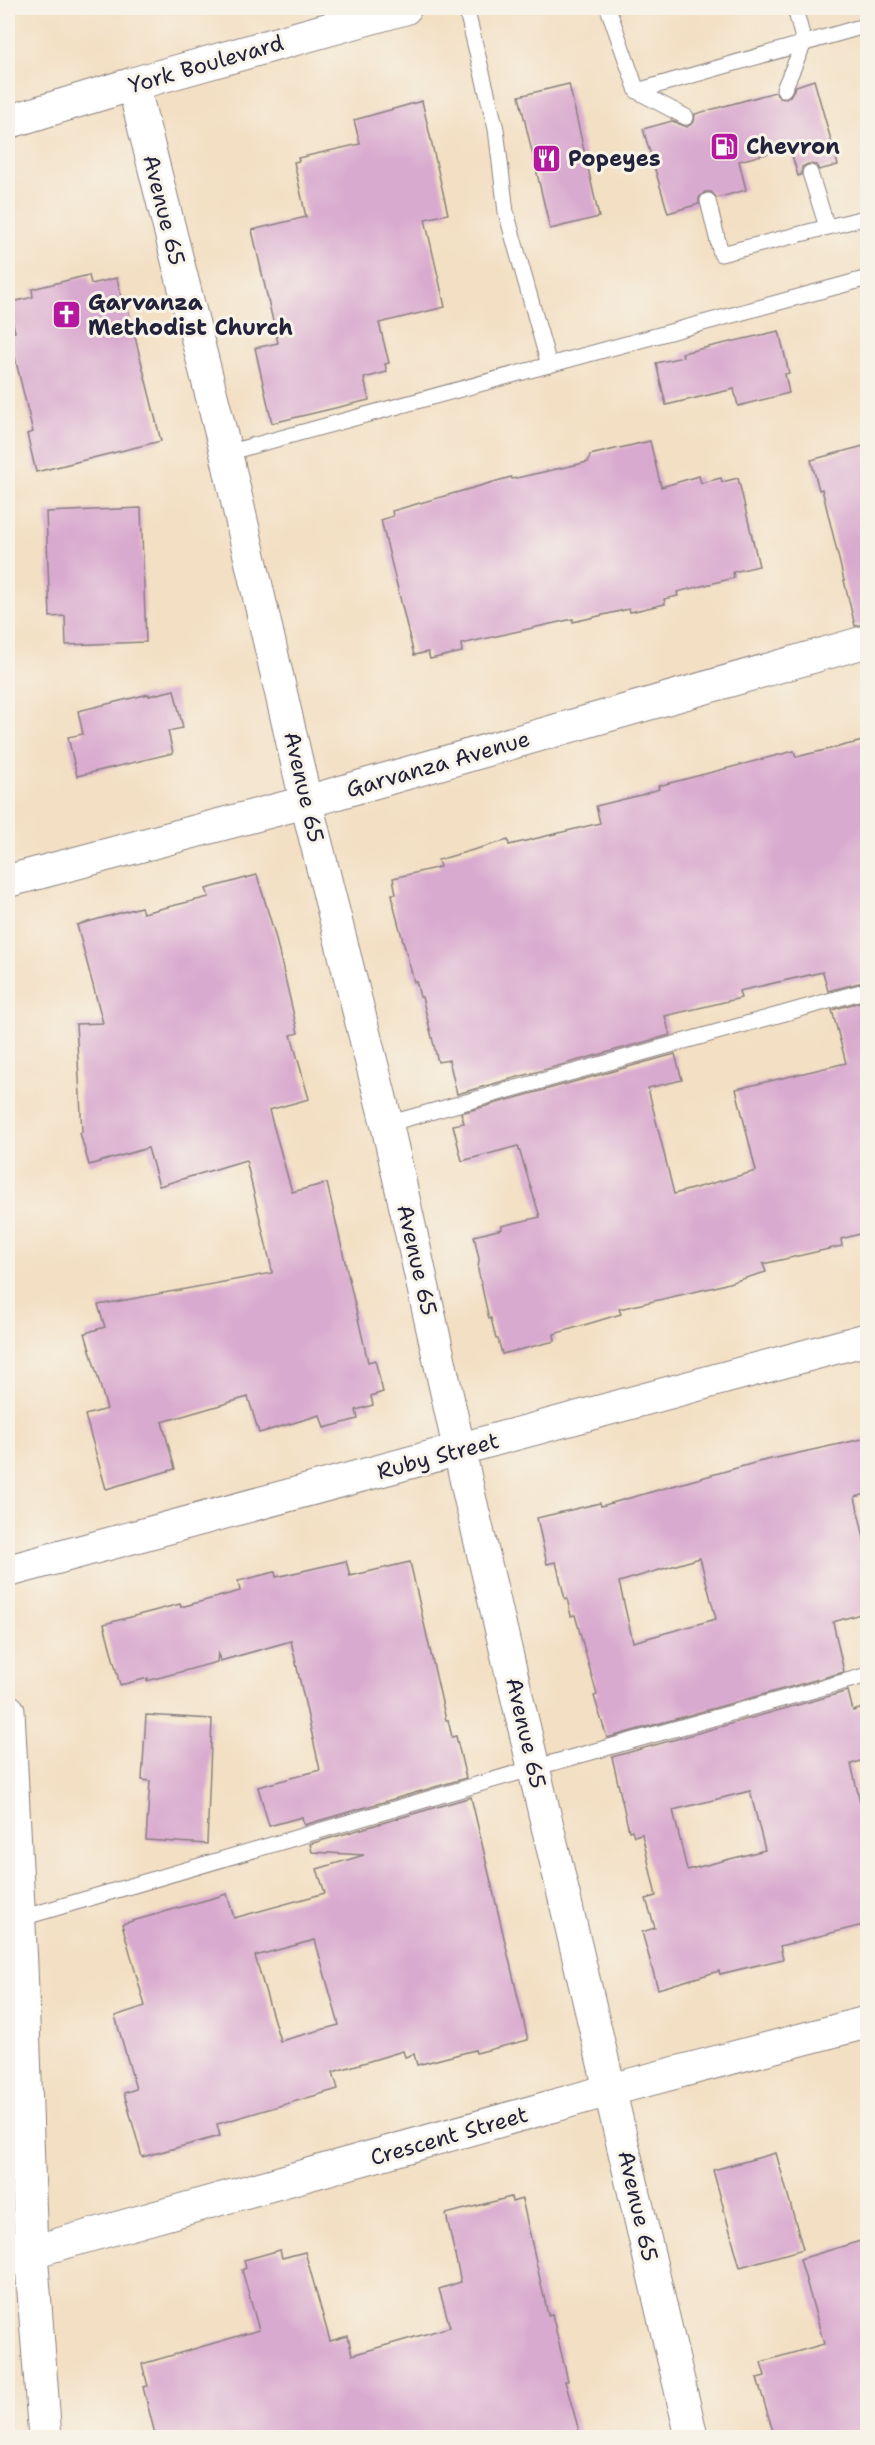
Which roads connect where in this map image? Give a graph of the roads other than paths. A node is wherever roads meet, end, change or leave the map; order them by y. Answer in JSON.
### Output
{"nodes":[{"id":1,"x":405,"y":8,"type":"edge"},
{"id":2,"x":466,"y":8,"type":"edge"},
{"id":3,"x":608,"y":8,"type":"edge"},
{"id":4,"x":795,"y":8,"type":"edge"},
{"id":5,"x":867,"y":25,"type":"edge"},
{"id":6,"x":804,"y":44,"type":"junction"},
{"id":7,"x":133,"y":84,"type":"junction"},
{"id":8,"x":784,"y":89,"type":"dead end"},
{"id":9,"x":637,"y":91,"type":"junction"},
{"id":10,"x":686,"y":117,"type":"dead end"},
{"id":11,"x":8,"y":122,"type":"edge"},
{"id":12,"x":810,"y":173,"type":"dead end"},
{"id":13,"x":708,"y":201,"type":"dead end"},
{"id":14,"x":867,"y":217,"type":"edge"},
{"id":15,"x":827,"y":227,"type":"junction"},
{"id":16,"x":867,"y":278,"type":"edge"},
{"id":17,"x":549,"y":365,"type":"junction"},
{"id":18,"x":226,"y":453,"type":"junction"},
{"id":19,"x":867,"y":641,"type":"edge"},
{"id":20,"x":306,"y":802,"type":"junction"},
{"id":21,"x":8,"y":881,"type":"edge"},
{"id":22,"x":867,"y":990,"type":"edge"},
{"id":23,"x":387,"y":1124,"type":"junction"},
{"id":24,"x":867,"y":1339,"type":"edge"},
{"id":25,"x":460,"y":1450,"type":"junction"},
{"id":26,"x":8,"y":1571,"type":"edge"},
{"id":27,"x":867,"y":1675,"type":"edge"},
{"id":28,"x":8,"y":1711,"type":"edge"},
{"id":29,"x":534,"y":1768,"type":"junction"},
{"id":30,"x":18,"y":1919,"type":"junction"},
{"id":31,"x":14,"y":1965,"type":"edge"},
{"id":32,"x":867,"y":2022,"type":"edge"},
{"id":33,"x":610,"y":2090,"type":"junction"},
{"id":34,"x":31,"y":2252,"type":"junction"},
{"id":35,"x":45,"y":2438,"type":"edge"},
{"id":36,"x":692,"y":2438,"type":"edge"}],
"edges":[{"from":1,"to":7,"type":"street","name":"York Boulevard"},
{"from":2,"to":17,"type":"lane"},
{"from":3,"to":9,"type":"lane"},
{"from":4,"to":6,"type":"lane"},
{"from":5,"to":6,"type":"lane"},
{"from":6,"to":8,"type":"lane"},
{"from":6,"to":9,"type":"lane"},
{"from":7,"to":11,"type":"street","name":"York Boulevard"},
{"from":7,"to":18,"type":"street","name":"Avenue 65"},
{"from":9,"to":10,"type":"lane"},
{"from":12,"to":15,"type":"lane"},
{"from":13,"to":15,"type":"lane"},
{"from":14,"to":15,"type":"lane"},
{"from":16,"to":17,"type":"lane"},
{"from":17,"to":18,"type":"lane"},
{"from":18,"to":20,"type":"street","name":"Avenue 65"},
{"from":19,"to":20,"type":"street","name":"Garvanza Avenue"},
{"from":20,"to":21,"type":"street","name":"Garvanza Avenue"},
{"from":20,"to":23,"type":"street","name":"Avenue 65"},
{"from":22,"to":23,"type":"lane"},
{"from":23,"to":25,"type":"street","name":"Avenue 65"},
{"from":24,"to":25,"type":"street","name":"Ruby Street"},
{"from":25,"to":26,"type":"street","name":"Ruby Street"},
{"from":25,"to":29,"type":"street","name":"Avenue 65"},
{"from":27,"to":29,"type":"lane"},
{"from":28,"to":30,"type":"street"},
{"from":29,"to":30,"type":"lane"},
{"from":29,"to":33,"type":"street","name":"Avenue 65"},
{"from":30,"to":31,"type":"street"},
{"from":31,"to":34,"type":"street"},
{"from":32,"to":33,"type":"street","name":"Crescent Street"},
{"from":33,"to":34,"type":"street","name":"Crescent Street"},
{"from":33,"to":36,"type":"street","name":"Avenue 65"},
{"from":34,"to":35,"type":"street"}]}
